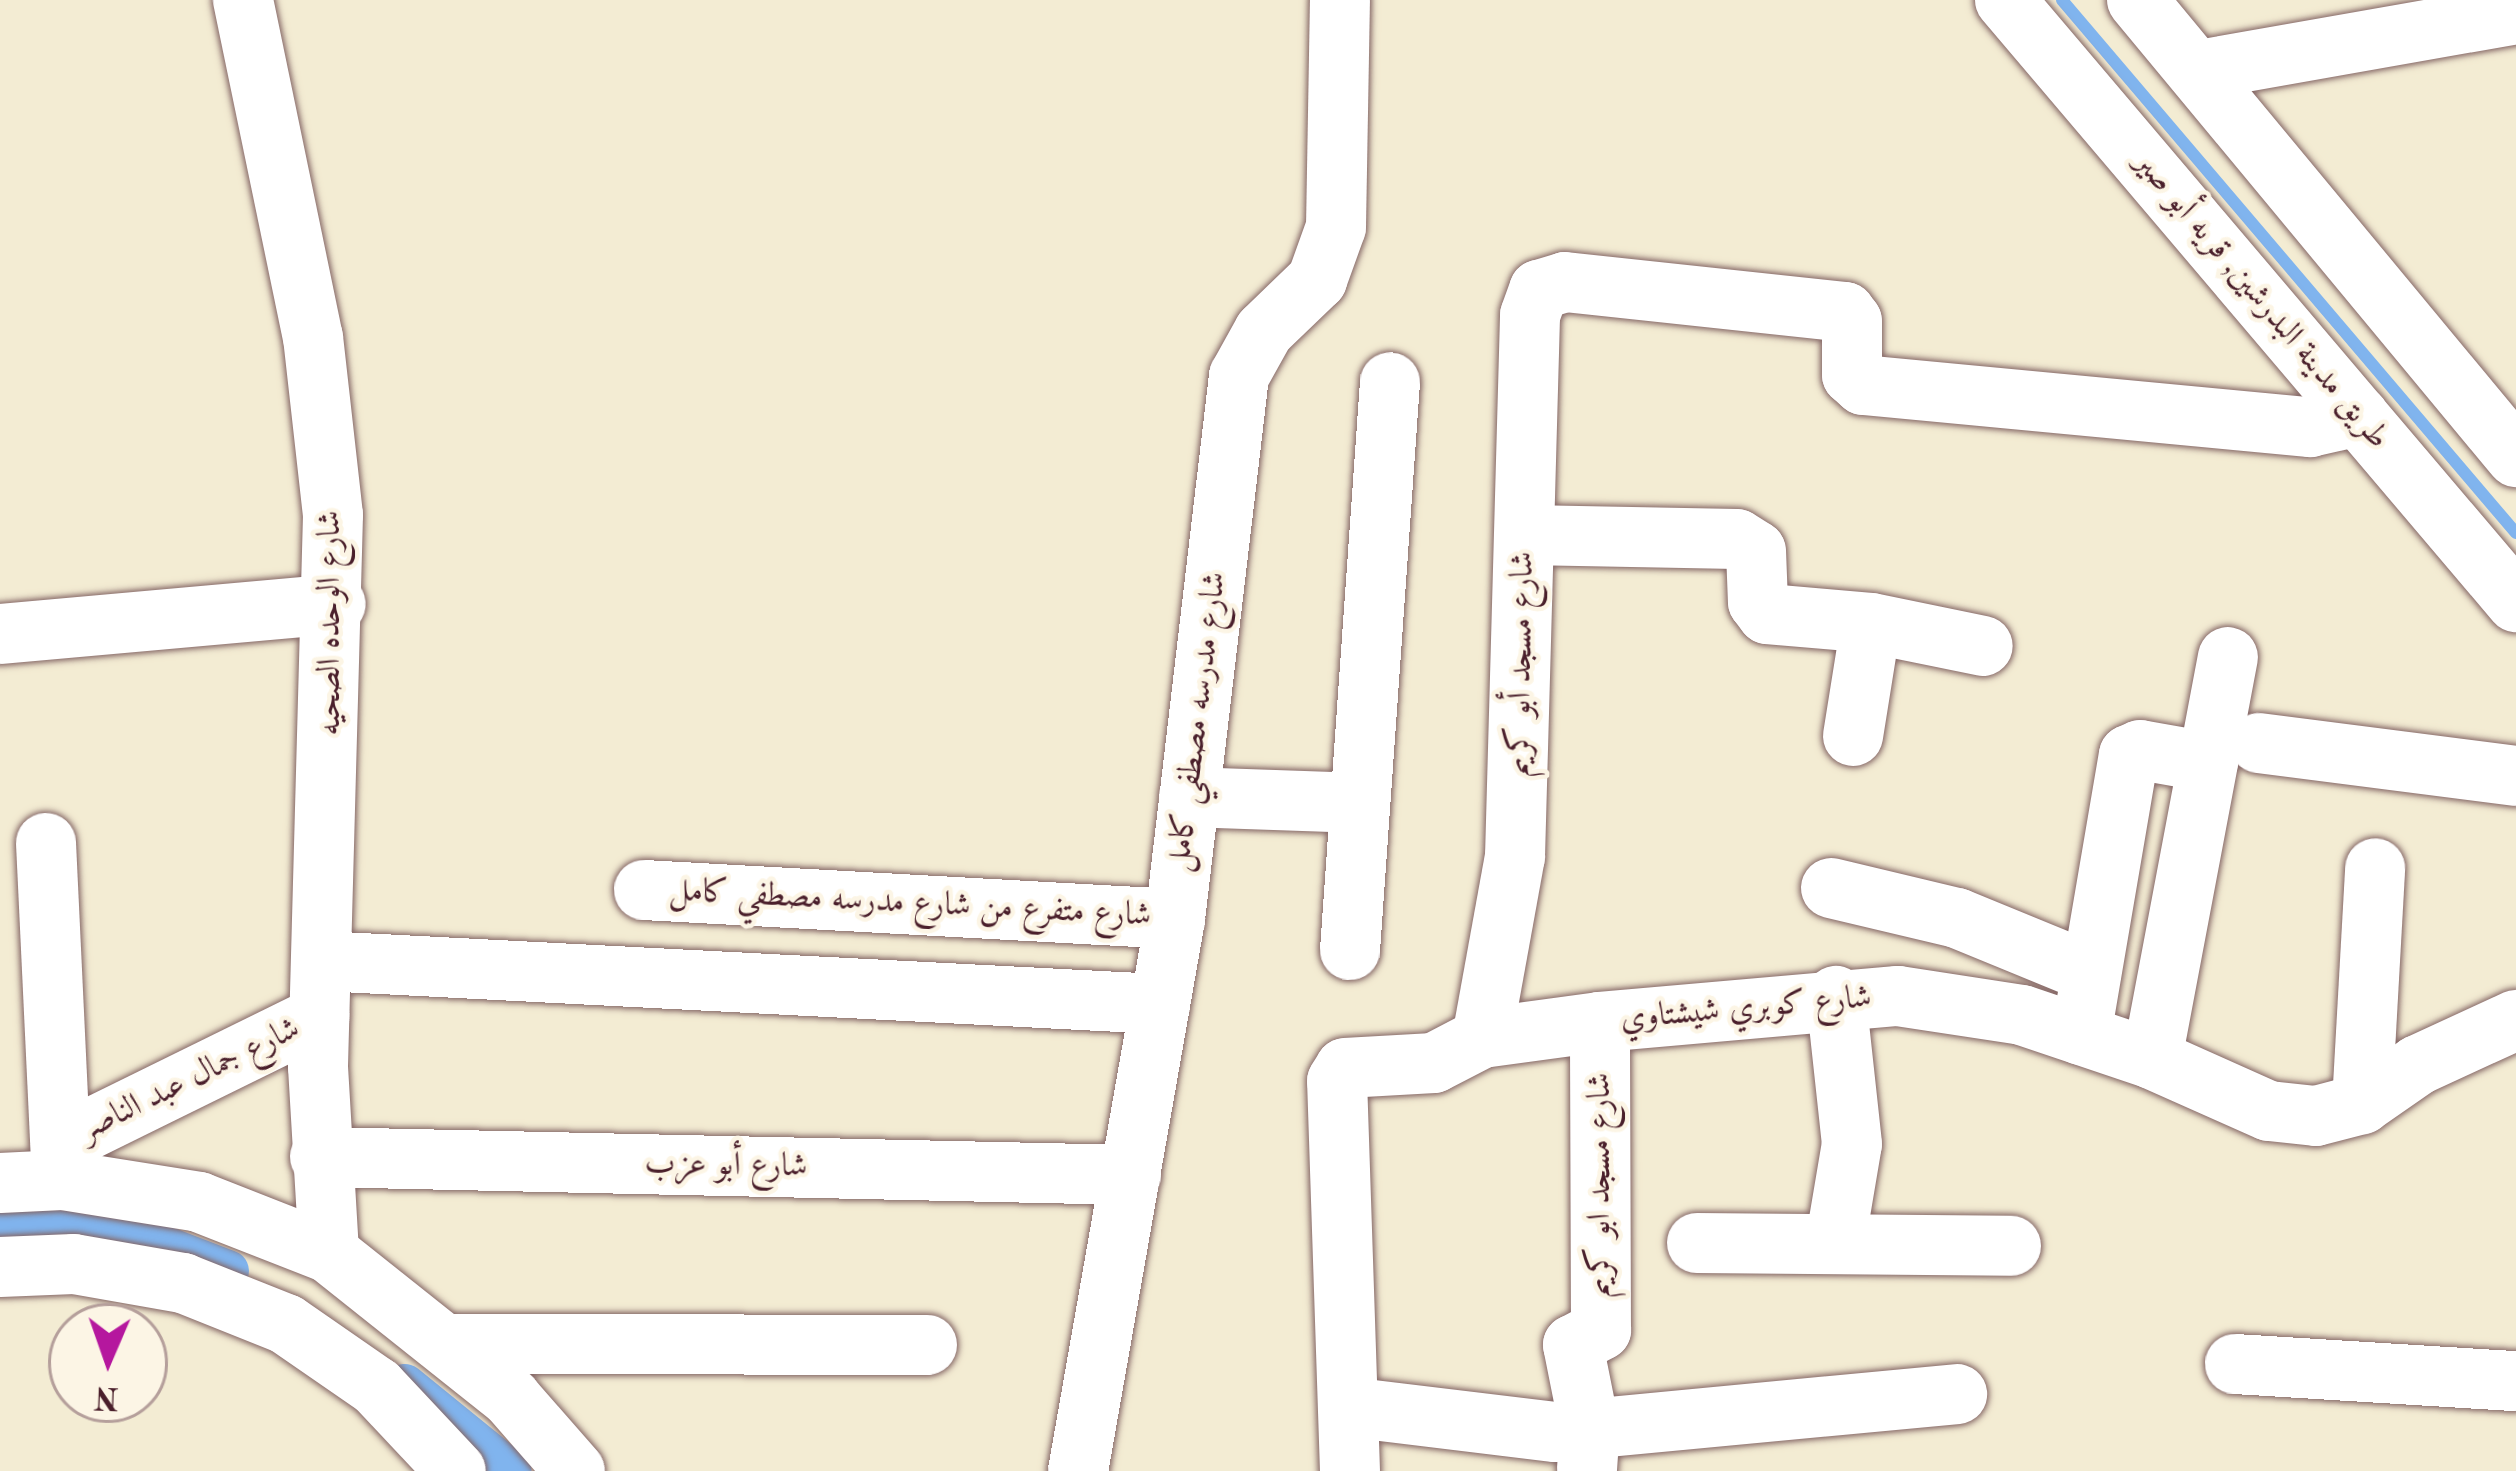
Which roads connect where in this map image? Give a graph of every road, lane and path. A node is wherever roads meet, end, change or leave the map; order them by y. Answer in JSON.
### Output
{"nodes":[{"id":1,"x":243,"y":0,"type":"edge"},
{"id":2,"x":1340,"y":0,"type":"edge"},
{"id":3,"x":2005,"y":0,"type":"edge"},
{"id":4,"x":2137,"y":0,"type":"edge"},
{"id":5,"x":2500,"y":10,"type":"edge"},
{"id":6,"x":2199,"y":70,"type":"junction"},
{"id":7,"x":1390,"y":382,"type":"dead end"},
{"id":8,"x":2359,"y":416,"type":"junction"},
{"id":9,"x":2516,"y":457,"type":"edge"},
{"id":10,"x":1526,"y":536,"type":"junction"},
{"id":11,"x":2516,"y":602,"type":"edge"},
{"id":12,"x":336,"y":604,"type":"junction"},
{"id":13,"x":1871,"y":623,"type":"junction"},
{"id":14,"x":0,"y":634,"type":"edge"},
{"id":15,"x":1983,"y":646,"type":"dead end"},
{"id":16,"x":2228,"y":657,"type":"dead end"},
{"id":17,"x":1852,"y":736,"type":"dead end"},
{"id":18,"x":2234,"y":753,"type":"junction"},
{"id":19,"x":2516,"y":776,"type":"edge"},
{"id":20,"x":1190,"y":797,"type":"junction"},
{"id":21,"x":1360,"y":803,"type":"junction"},
{"id":22,"x":46,"y":843,"type":"dead end"},
{"id":23,"x":2375,"y":868,"type":"dead end"},
{"id":24,"x":1831,"y":889,"type":"dead end"},
{"id":25,"x":644,"y":890,"type":"dead end"},
{"id":26,"x":1174,"y":919,"type":"junction"},
{"id":27,"x":1350,"y":950,"type":"dead end"},
{"id":28,"x":2091,"y":973,"type":"junction"},
{"id":29,"x":321,"y":989,"type":"junction"},
{"id":30,"x":1836,"y":996,"type":"junction"},
{"id":31,"x":1160,"y":1004,"type":"junction"},
{"id":32,"x":2516,"y":1020,"type":"edge"},
{"id":33,"x":1600,"y":1022,"type":"junction"},
{"id":34,"x":2081,"y":1035,"type":"junction"},
{"id":35,"x":1482,"y":1038,"type":"junction"},
{"id":36,"x":2152,"y":1059,"type":"junction"},
{"id":37,"x":2362,"y":1104,"type":"junction"},
{"id":38,"x":320,"y":1156,"type":"junction"},
{"id":39,"x":61,"y":1162,"type":"junction"},
{"id":40,"x":1131,"y":1175,"type":"junction"},
{"id":41,"x":0,"y":1184,"type":"edge"},
{"id":42,"x":1697,"y":1243,"type":"dead end"},
{"id":43,"x":1835,"y":1244,"type":"junction"},
{"id":44,"x":2012,"y":1246,"type":"dead end"},
{"id":45,"x":329,"y":1253,"type":"junction"},
{"id":46,"x":0,"y":1268,"type":"edge"},
{"id":47,"x":451,"y":1344,"type":"junction"},
{"id":48,"x":927,"y":1345,"type":"dead end"},
{"id":49,"x":2235,"y":1364,"type":"dead end"},
{"id":50,"x":2516,"y":1381,"type":"edge"},
{"id":51,"x":1957,"y":1394,"type":"dead end"},
{"id":52,"x":1348,"y":1407,"type":"junction"},
{"id":53,"x":1588,"y":1451,"type":"edge"},
{"id":54,"x":456,"y":1471,"type":"edge"},
{"id":55,"x":575,"y":1471,"type":"edge"},
{"id":56,"x":1078,"y":1471,"type":"edge"},
{"id":57,"x":1350,"y":1471,"type":"edge"}],
"edges":[{"from":1,"to":12,"type":"street","name":"شارع الوحده الصحيه"},
{"from":2,"to":20,"type":"street","name":"شارع مدرسه مصطفي كامل"},
{"from":3,"to":8,"type":"street","name":"طريق مدينة البدرشين, قريه أبو صير"},
{"from":4,"to":6,"type":"street"},
{"from":5,"to":6,"type":"street"},
{"from":6,"to":9,"type":"street"},
{"from":7,"to":21,"type":"street"},
{"from":8,"to":10,"type":"street","name":"شارع مسجد أبو كريم"},
{"from":8,"to":11,"type":"street","name":"طريق مدينة البدرشين, قريه أبو صير"},
{"from":10,"to":13,"type":"street"},
{"from":10,"to":35,"type":"street","name":"شارع مسجد أبو كريم"},
{"from":12,"to":14,"type":"street"},
{"from":12,"to":29,"type":"street","name":"شارع الوحده الصحيه"},
{"from":13,"to":15,"type":"street"},
{"from":13,"to":17,"type":"street"},
{"from":16,"to":18,"type":"street"},
{"from":18,"to":19,"type":"street"},
{"from":18,"to":28,"type":"street"},
{"from":18,"to":36,"type":"street"},
{"from":20,"to":21,"type":"street"},
{"from":20,"to":26,"type":"street","name":"شارع مدرسه مصطفي كامل"},
{"from":21,"to":27,"type":"street"},
{"from":22,"to":39,"type":"street"},
{"from":23,"to":37,"type":"street"},
{"from":24,"to":28,"type":"street"},
{"from":25,"to":26,"type":"street","name":"شارع متفرع من شارع مدرسه مصطفي كامل"},
{"from":26,"to":31,"type":"street","name":"شارع مدرسه مصطفي كامل"},
{"from":28,"to":34,"type":"street"},
{"from":29,"to":31,"type":"street"},
{"from":29,"to":38,"type":"street","name":"شارع الوحده الصحيه"},
{"from":29,"to":39,"type":"street","name":"شارع جمال عبد الناصر"},
{"from":30,"to":33,"type":"street","name":"شارع كوبري شيشتاوي"},
{"from":30,"to":34,"type":"street","name":"شارع كوبري شيشتاوي"},
{"from":30,"to":43,"type":"street"},
{"from":31,"to":40,"type":"street","name":"شارع مدرسه مصطفي كامل"},
{"from":32,"to":37,"type":"street","name":"شارع كوبري شيشتاوي"},
{"from":33,"to":35,"type":"street","name":"شارع كوبري شيشتاوي"},
{"from":33,"to":53,"type":"street","name":"شارع مسجد ابو كريم"},
{"from":34,"to":36,"type":"street","name":"شارع كوبري شيشتاوي"},
{"from":35,"to":52,"type":"street","name":"شارع كوبري شيشتاوي"},
{"from":36,"to":37,"type":"street","name":"شارع كوبري شيشتاوي"},
{"from":38,"to":40,"type":"street","name":"شارع أبو عزب"},
{"from":38,"to":45,"type":"street","name":"شارع الوحده الصحيه"},
{"from":39,"to":41,"type":"street"},
{"from":39,"to":45,"type":"street"},
{"from":40,"to":56,"type":"street","name":"شارع مدرسه مصطفي كامل"},
{"from":42,"to":43,"type":"street"},
{"from":43,"to":44,"type":"street"},
{"from":45,"to":47,"type":"street"},
{"from":46,"to":54,"type":"street"},
{"from":47,"to":48,"type":"street"},
{"from":47,"to":55,"type":"street"},
{"from":49,"to":50,"type":"street"},
{"from":51,"to":53,"type":"street"},
{"from":52,"to":53,"type":"street"},
{"from":52,"to":57,"type":"street","name":"شارع كوبري شيشتاوي"}]}
